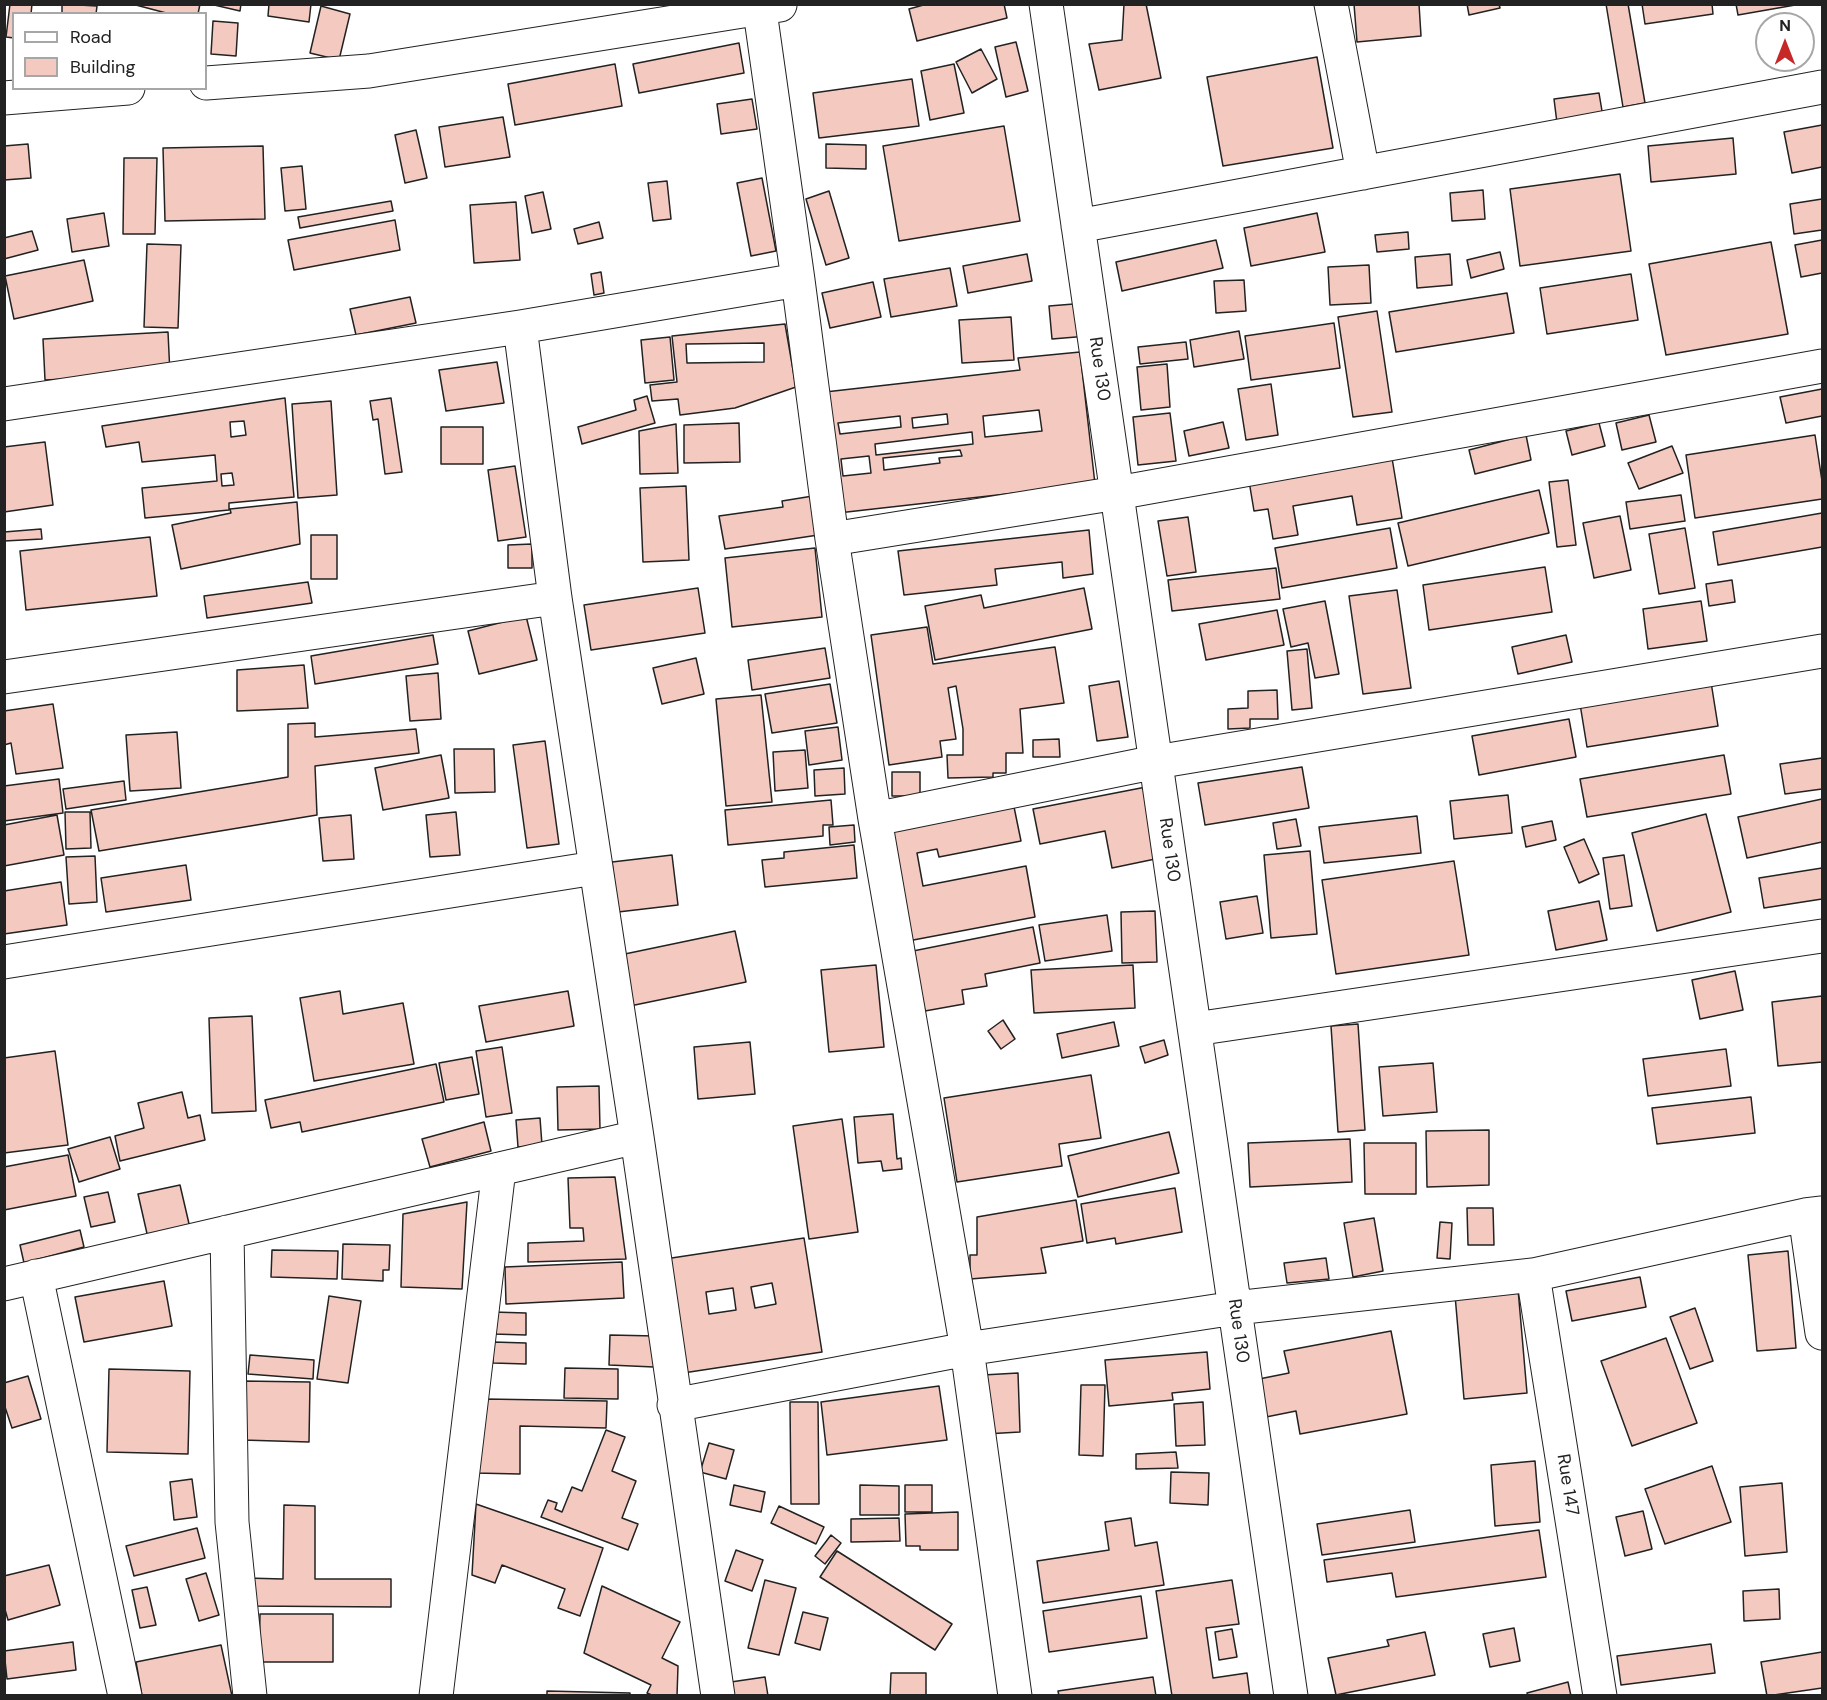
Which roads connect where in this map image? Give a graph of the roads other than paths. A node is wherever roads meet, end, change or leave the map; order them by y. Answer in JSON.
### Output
{"nodes":[{"id":1,"x":1046,"y":4,"type":"edge"},
{"id":2,"x":1331,"y":4,"type":"edge"},
{"id":3,"x":766,"y":6,"type":"edge"},
{"id":4,"x":207,"y":83,"type":"edge"},
{"id":5,"x":1822,"y":87,"type":"edge"},
{"id":6,"x":103,"y":90,"type":"edge"},
{"id":7,"x":4,"y":98,"type":"edge"},
{"id":8,"x":1364,"y":173,"type":"junction"},
{"id":9,"x":1078,"y":226,"type":"junction"},
{"id":10,"x":798,"y":280,"type":"junction"},
{"id":11,"x":520,"y":327,"type":"junction"},
{"id":12,"x":1822,"y":366,"type":"edge"},
{"id":13,"x":4,"y":404,"type":"edge"},
{"id":14,"x":1117,"y":493,"type":"junction"},
{"id":15,"x":832,"y":539,"type":"junction"},
{"id":16,"x":555,"y":598,"type":"junction"},
{"id":17,"x":1822,"y":651,"type":"edge"},
{"id":18,"x":4,"y":676,"type":"edge"},
{"id":19,"x":1156,"y":762,"type":"junction"},
{"id":20,"x":875,"y":819,"type":"junction"},
{"id":21,"x":595,"y":867,"type":"junction"},
{"id":22,"x":1822,"y":936,"type":"edge"},
{"id":23,"x":4,"y":962,"type":"edge"},
{"id":24,"x":1195,"y":1029,"type":"junction"},
{"id":25,"x":637,"y":1137,"type":"junction"},
{"id":26,"x":499,"y":1169,"type":"junction"},
{"id":27,"x":1814,"y":1214,"type":"edge"},
{"id":28,"x":226,"y":1232,"type":"junction"},
{"id":29,"x":1533,"y":1275,"type":"junction"},
{"id":30,"x":36,"y":1276,"type":"junction"},
{"id":31,"x":4,"y":1284,"type":"edge"},
{"id":32,"x":1235,"y":1308,"type":"junction"},
{"id":33,"x":1822,"y":1333,"type":"edge"},
{"id":34,"x":967,"y":1348,"type":"junction"},
{"id":35,"x":674,"y":1405,"type":"junction"},
{"id":36,"x":125,"y":1695,"type":"edge"},
{"id":37,"x":250,"y":1695,"type":"edge"},
{"id":38,"x":436,"y":1695,"type":"edge"},
{"id":39,"x":718,"y":1695,"type":"edge"},
{"id":40,"x":1015,"y":1695,"type":"edge"},
{"id":41,"x":1291,"y":1695,"type":"edge"},
{"id":42,"x":1600,"y":1695,"type":"edge"}],
"edges":[{"from":1,"to":9,"type":"street","name":"Rue 130"},
{"from":2,"to":8,"type":"street"},
{"from":3,"to":4,"type":"street"},
{"from":3,"to":10,"type":"street"},
{"from":5,"to":8,"type":"street"},
{"from":6,"to":7,"type":"street"},
{"from":8,"to":9,"type":"street"},
{"from":9,"to":14,"type":"street","name":"Rue 130"},
{"from":10,"to":11,"type":"street"},
{"from":10,"to":15,"type":"street"},
{"from":11,"to":13,"type":"street"},
{"from":11,"to":16,"type":"street"},
{"from":12,"to":14,"type":"street"},
{"from":14,"to":15,"type":"street"},
{"from":14,"to":19,"type":"street","name":"Rue 130"},
{"from":15,"to":20,"type":"street"},
{"from":16,"to":18,"type":"street"},
{"from":16,"to":21,"type":"street"},
{"from":17,"to":19,"type":"street"},
{"from":19,"to":20,"type":"street"},
{"from":19,"to":24,"type":"street","name":"Rue 130"},
{"from":20,"to":34,"type":"street"},
{"from":21,"to":23,"type":"street"},
{"from":21,"to":25,"type":"street"},
{"from":22,"to":24,"type":"street"},
{"from":24,"to":32,"type":"street","name":"Rue 130"},
{"from":25,"to":26,"type":"street"},
{"from":25,"to":35,"type":"street"},
{"from":26,"to":28,"type":"street"},
{"from":26,"to":38,"type":"street"},
{"from":27,"to":29,"type":"street"},
{"from":27,"to":33,"type":"street"},
{"from":28,"to":30,"type":"street"},
{"from":28,"to":37,"type":"street"},
{"from":29,"to":32,"type":"street"},
{"from":29,"to":42,"type":"street","name":"Rue 147"},
{"from":30,"to":31,"type":"street"},
{"from":30,"to":36,"type":"street"},
{"from":32,"to":34,"type":"street"},
{"from":32,"to":41,"type":"street","name":"Rue 130"},
{"from":34,"to":35,"type":"street"},
{"from":34,"to":40,"type":"street"},
{"from":35,"to":39,"type":"street"}]}
